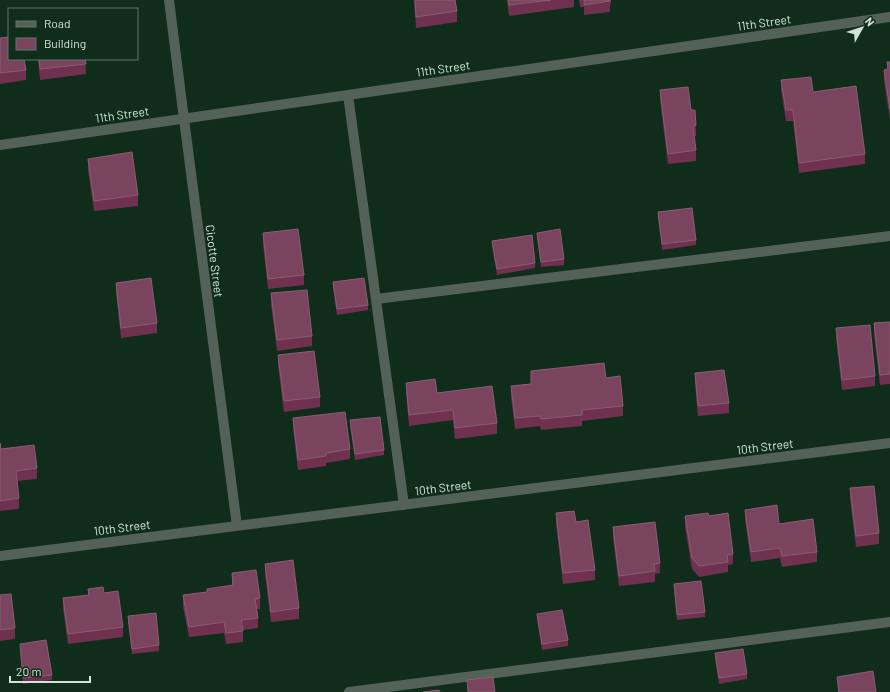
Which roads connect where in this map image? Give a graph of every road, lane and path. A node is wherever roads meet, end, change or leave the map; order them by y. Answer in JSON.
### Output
{"nodes":[{"id":1,"x":169,"y":0,"type":"edge"},
{"id":2,"x":890,"y":17,"type":"edge"},
{"id":3,"x":348,"y":95,"type":"junction"},
{"id":4,"x":184,"y":119,"type":"junction"},
{"id":5,"x":0,"y":145,"type":"edge"},
{"id":6,"x":890,"y":236,"type":"edge"},
{"id":7,"x":376,"y":299,"type":"junction"},
{"id":8,"x":890,"y":443,"type":"edge"},
{"id":9,"x":404,"y":505,"type":"junction"},
{"id":10,"x":237,"y":526,"type":"junction"},
{"id":11,"x":0,"y":556,"type":"edge"},
{"id":12,"x":890,"y":622,"type":"edge"},
{"id":13,"x":349,"y":692,"type":"edge"}],
"edges":[{"from":1,"to":4,"type":"street","name":"Cicotte Street"},
{"from":2,"to":3,"type":"street","name":"11th Street"},
{"from":3,"to":4,"type":"street","name":"11th Street"},
{"from":3,"to":7,"type":"street"},
{"from":4,"to":5,"type":"street","name":"11th Street"},
{"from":4,"to":10,"type":"street","name":"Cicotte Street"},
{"from":6,"to":7,"type":"street"},
{"from":7,"to":9,"type":"street"},
{"from":8,"to":9,"type":"street","name":"10th Street"},
{"from":9,"to":10,"type":"street","name":"10th Street"},
{"from":10,"to":11,"type":"street","name":"10th Street"},
{"from":12,"to":13,"type":"street"}]}
